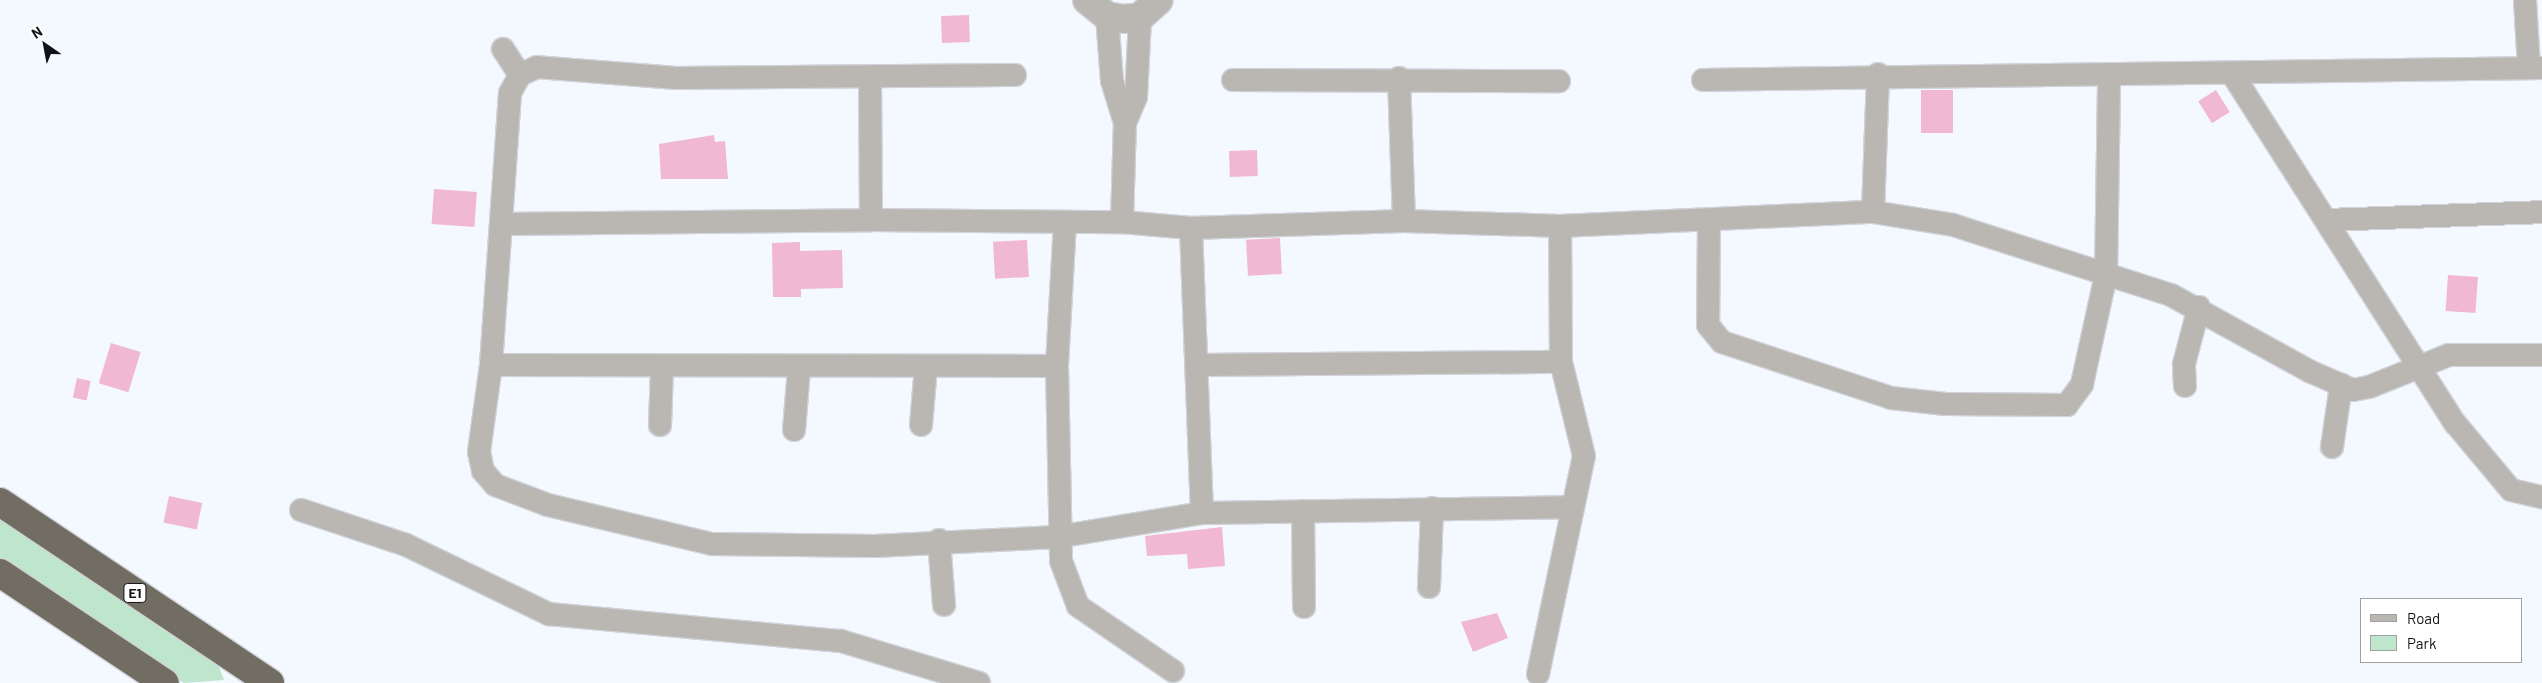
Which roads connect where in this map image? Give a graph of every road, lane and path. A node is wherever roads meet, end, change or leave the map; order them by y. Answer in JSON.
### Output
{"nodes":[{"id":1,"x":2526,"y":0,"type":"edge"},
{"id":2,"x":1097,"y":8,"type":"edge"},
{"id":3,"x":1150,"y":8,"type":"edge"},
{"id":4,"x":503,"y":49,"type":"dead end"},
{"id":5,"x":2536,"y":67,"type":"edge"},
{"id":6,"x":1878,"y":74,"type":"junction"},
{"id":7,"x":2109,"y":74,"type":"junction"},
{"id":8,"x":1015,"y":75,"type":"dead end"},
{"id":9,"x":2234,"y":75,"type":"junction"},
{"id":10,"x":520,"y":76,"type":"junction"},
{"id":11,"x":870,"y":78,"type":"junction"},
{"id":12,"x":1399,"y":78,"type":"junction"},
{"id":13,"x":1233,"y":80,"type":"dead end"},
{"id":14,"x":1704,"y":80,"type":"dead end"},
{"id":15,"x":1558,"y":81,"type":"dead end"},
{"id":16,"x":1125,"y":124,"type":"junction"},
{"id":17,"x":1873,"y":212,"type":"junction"},
{"id":18,"x":2542,"y":212,"type":"edge"},
{"id":19,"x":871,"y":220,"type":"junction"},
{"id":20,"x":1709,"y":220,"type":"junction"},
{"id":21,"x":2327,"y":220,"type":"junction"},
{"id":22,"x":1404,"y":221,"type":"junction"},
{"id":23,"x":1065,"y":222,"type":"junction"},
{"id":24,"x":1122,"y":222,"type":"junction"},
{"id":25,"x":503,"y":224,"type":"junction"},
{"id":26,"x":1560,"y":226,"type":"junction"},
{"id":27,"x":1191,"y":228,"type":"junction"},
{"id":28,"x":2106,"y":275,"type":"junction"},
{"id":29,"x":2199,"y":307,"type":"junction"},
{"id":30,"x":2542,"y":356,"type":"edge"},
{"id":31,"x":1561,"y":362,"type":"junction"},
{"id":32,"x":492,"y":365,"type":"junction"},
{"id":33,"x":1200,"y":365,"type":"junction"},
{"id":34,"x":2417,"y":365,"type":"junction"},
{"id":35,"x":1058,"y":366,"type":"junction"},
{"id":36,"x":662,"y":367,"type":"junction"},
{"id":37,"x":926,"y":367,"type":"junction"},
{"id":38,"x":799,"y":369,"type":"junction"},
{"id":39,"x":2341,"y":385,"type":"junction"},
{"id":40,"x":2185,"y":386,"type":"dead end"},
{"id":41,"x":660,"y":425,"type":"dead end"},
{"id":42,"x":921,"y":425,"type":"dead end"},
{"id":43,"x":794,"y":430,"type":"dead end"},
{"id":44,"x":2332,"y":447,"type":"dead end"},
{"id":45,"x":2542,"y":497,"type":"edge"},
{"id":46,"x":0,"y":502,"type":"edge"},
{"id":47,"x":1572,"y":506,"type":"junction"},
{"id":48,"x":1432,"y":508,"type":"junction"},
{"id":49,"x":301,"y":510,"type":"dead end"},
{"id":50,"x":1303,"y":512,"type":"junction"},
{"id":51,"x":1202,"y":513,"type":"junction"},
{"id":52,"x":1058,"y":537,"type":"junction"},
{"id":53,"x":939,"y":540,"type":"junction"},
{"id":54,"x":0,"y":573,"type":"edge"},
{"id":55,"x":1429,"y":587,"type":"dead end"},
{"id":56,"x":944,"y":605,"type":"dead end"},
{"id":57,"x":1304,"y":607,"type":"dead end"},
{"id":58,"x":1173,"y":671,"type":"dead end"},
{"id":59,"x":1538,"y":674,"type":"dead end"},
{"id":60,"x":165,"y":683,"type":"edge"},
{"id":61,"x":270,"y":683,"type":"edge"},
{"id":62,"x":979,"y":683,"type":"edge"}],
"edges":[{"from":1,"to":5,"type":"street"},
{"from":2,"to":3,"type":"street"},
{"from":2,"to":16,"type":"street"},
{"from":3,"to":16,"type":"street"},
{"from":4,"to":10,"type":"street"},
{"from":5,"to":9,"type":"street"},
{"from":6,"to":7,"type":"street"},
{"from":6,"to":14,"type":"street"},
{"from":6,"to":17,"type":"street"},
{"from":7,"to":9,"type":"street"},
{"from":7,"to":28,"type":"street"},
{"from":8,"to":11,"type":"street"},
{"from":9,"to":21,"type":"street"},
{"from":10,"to":11,"type":"street"},
{"from":10,"to":25,"type":"street"},
{"from":11,"to":19,"type":"street"},
{"from":12,"to":13,"type":"street"},
{"from":12,"to":15,"type":"street"},
{"from":12,"to":22,"type":"street"},
{"from":16,"to":24,"type":"street"},
{"from":17,"to":20,"type":"street"},
{"from":17,"to":28,"type":"street"},
{"from":18,"to":21,"type":"street"},
{"from":19,"to":23,"type":"street"},
{"from":19,"to":25,"type":"street"},
{"from":20,"to":26,"type":"street"},
{"from":20,"to":28,"type":"street"},
{"from":21,"to":34,"type":"street"},
{"from":22,"to":26,"type":"street"},
{"from":22,"to":27,"type":"street"},
{"from":23,"to":24,"type":"street"},
{"from":23,"to":35,"type":"street"},
{"from":24,"to":27,"type":"street"},
{"from":25,"to":32,"type":"street"},
{"from":26,"to":31,"type":"street"},
{"from":27,"to":33,"type":"street"},
{"from":28,"to":29,"type":"street"},
{"from":29,"to":39,"type":"street"},
{"from":29,"to":40,"type":"street"},
{"from":30,"to":34,"type":"street"},
{"from":31,"to":33,"type":"street"},
{"from":31,"to":47,"type":"street"},
{"from":32,"to":36,"type":"street"},
{"from":32,"to":53,"type":"street"},
{"from":33,"to":51,"type":"street"},
{"from":34,"to":39,"type":"street"},
{"from":34,"to":45,"type":"street"},
{"from":35,"to":37,"type":"street"},
{"from":35,"to":52,"type":"street"},
{"from":36,"to":38,"type":"street"},
{"from":36,"to":41,"type":"street"},
{"from":37,"to":38,"type":"street"},
{"from":37,"to":42,"type":"street"},
{"from":38,"to":43,"type":"street"},
{"from":39,"to":44,"type":"street"},
{"from":46,"to":61,"type":"highway","number":"E1"},
{"from":47,"to":48,"type":"street"},
{"from":47,"to":59,"type":"street"},
{"from":48,"to":50,"type":"street"},
{"from":48,"to":55,"type":"street"},
{"from":49,"to":62,"type":"street"},
{"from":50,"to":51,"type":"street"},
{"from":50,"to":57,"type":"street"},
{"from":51,"to":52,"type":"street"},
{"from":52,"to":53,"type":"street"},
{"from":52,"to":58,"type":"street"},
{"from":53,"to":56,"type":"street"},
{"from":54,"to":60,"type":"highway"}]}
